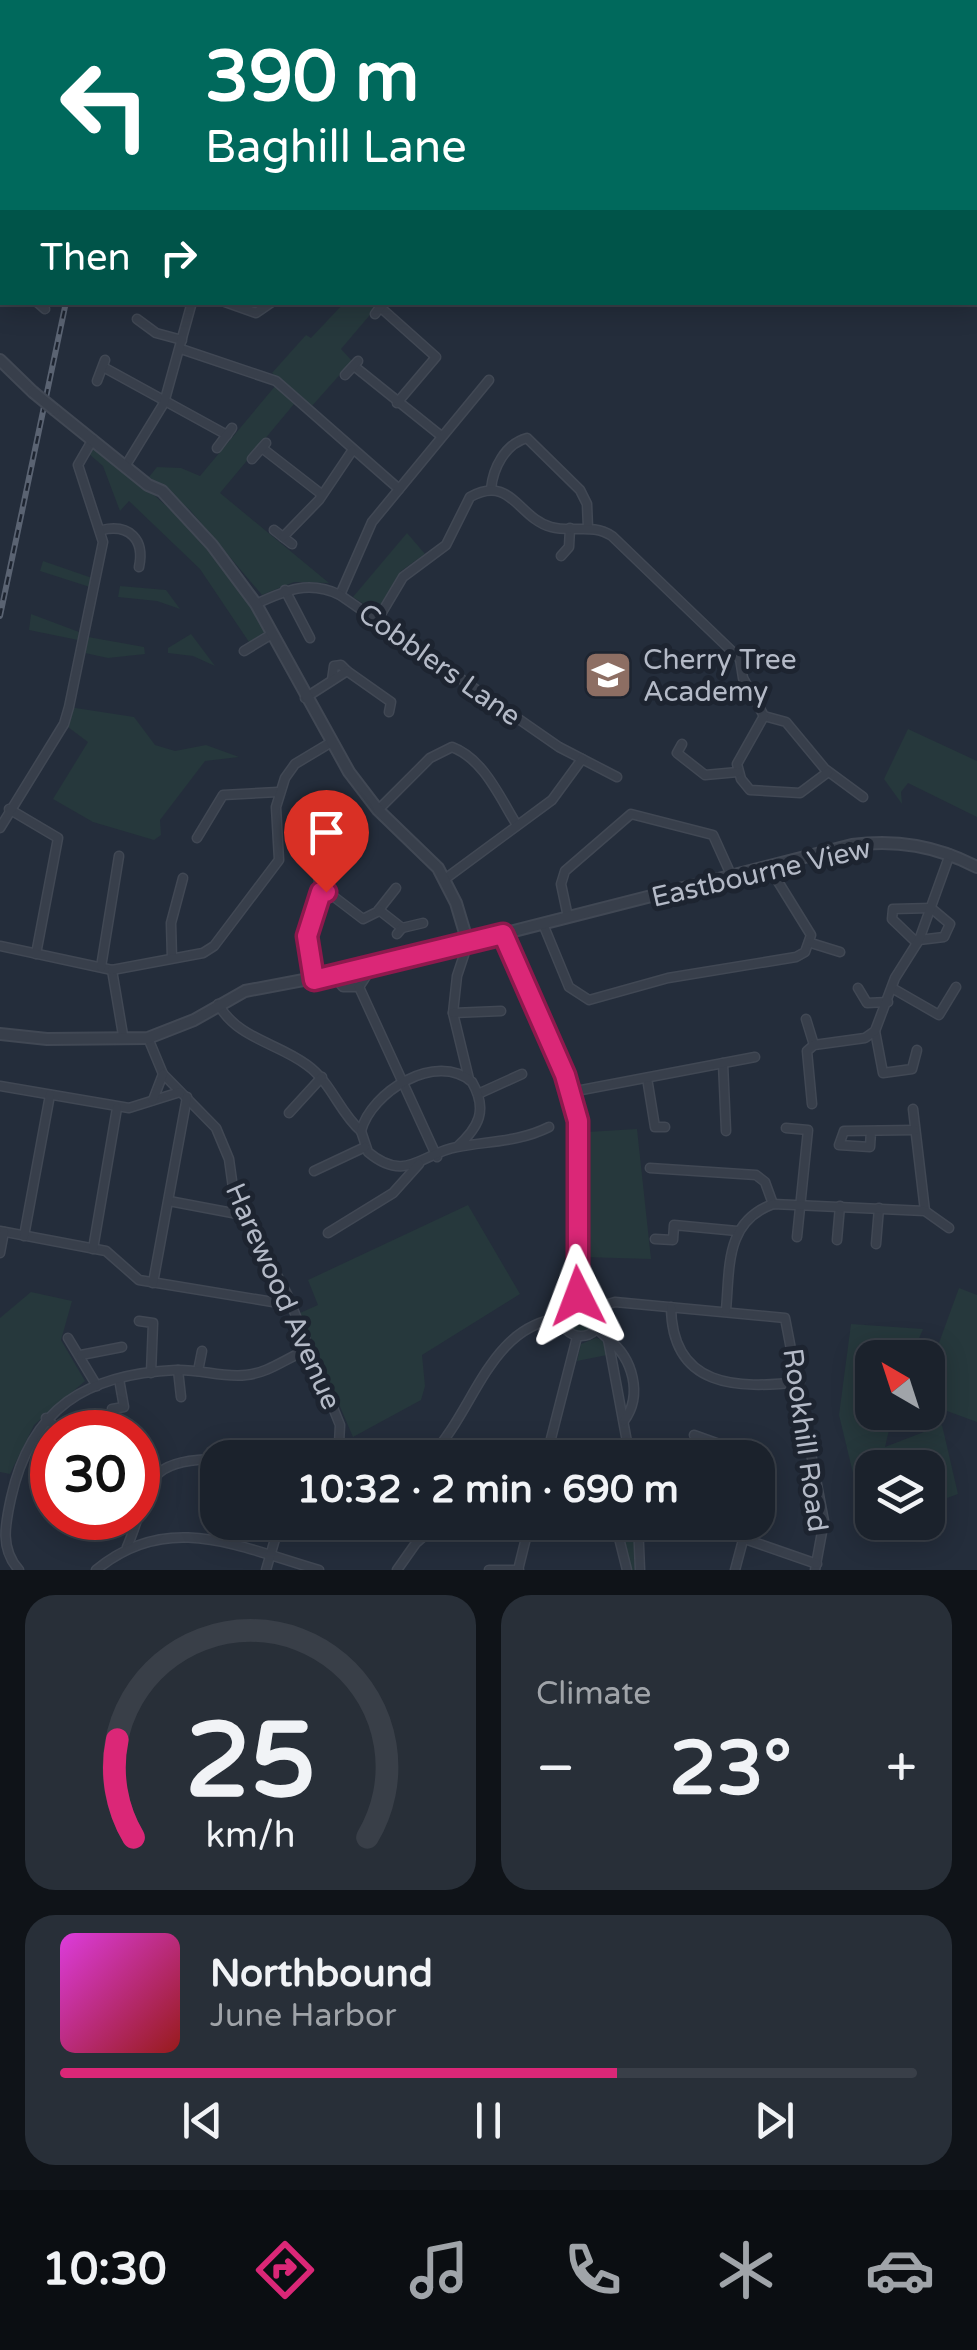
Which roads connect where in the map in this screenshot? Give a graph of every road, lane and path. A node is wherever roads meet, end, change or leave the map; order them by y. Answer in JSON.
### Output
{"nodes":[{"id":1,"x":40,"y":305,"type":"edge"},
{"id":2,"x":191,"y":305,"type":"edge"},
{"id":3,"x":233,"y":305,"type":"edge"},
{"id":4,"x":268,"y":305,"type":"edge"},
{"id":5,"x":380,"y":308,"type":"edge"},
{"id":6,"x":45,"y":310,"type":"dead end"},
{"id":7,"x":137,"y":319,"type":"dead end"},
{"id":8,"x":181,"y":345,"type":"junction"},
{"id":9,"x":0,"y":360,"type":"edge"},
{"id":10,"x":345,"y":375,"type":"dead end"},
{"id":11,"x":489,"y":380,"type":"dead end"},
{"id":12,"x":97,"y":381,"type":"dead end"},
{"id":13,"x":164,"y":402,"type":"junction"},
{"id":14,"x":398,"y":403,"type":"junction"},
{"id":15,"x":514,"y":428,"type":"dead end"},
{"id":16,"x":440,"y":435,"type":"junction"},
{"id":17,"x":519,"y":439,"type":"junction"},
{"id":18,"x":93,"y":440,"type":"junction"},
{"id":19,"x":217,"y":448,"type":"dead end"},
{"id":20,"x":352,"y":451,"type":"junction"},
{"id":21,"x":252,"y":458,"type":"dead end"},
{"id":22,"x":126,"y":465,"type":"junction"},
{"id":23,"x":398,"y":489,"type":"junction"},
{"id":24,"x":491,"y":489,"type":"junction"},
{"id":25,"x":320,"y":493,"type":"junction"},
{"id":26,"x":570,"y":528,"type":"junction"},
{"id":27,"x":588,"y":528,"type":"junction"},
{"id":28,"x":102,"y":530,"type":"junction"},
{"id":29,"x":274,"y":530,"type":"dead end"},
{"id":30,"x":283,"y":537,"type":"junction"},
{"id":31,"x":292,"y":544,"type":"dead end"},
{"id":32,"x":568,"y":548,"type":"junction"},
{"id":33,"x":561,"y":556,"type":"dead end"},
{"id":34,"x":578,"y":557,"type":"dead end"},
{"id":35,"x":139,"y":567,"type":"dead end"},
{"id":36,"x":285,"y":590,"type":"junction"},
{"id":37,"x":340,"y":594,"type":"junction"},
{"id":38,"x":256,"y":604,"type":"junction"},
{"id":39,"x":378,"y":618,"type":"junction"},
{"id":40,"x":272,"y":634,"type":"junction"},
{"id":41,"x":310,"y":638,"type":"dead end"},
{"id":42,"x":244,"y":652,"type":"dead end"},
{"id":43,"x":378,"y":697,"type":"dead end"},
{"id":44,"x":305,"y":698,"type":"junction"},
{"id":45,"x":764,"y":716,"type":"junction"},
{"id":46,"x":330,"y":743,"type":"junction"},
{"id":47,"x":677,"y":752,"type":"dead end"},
{"id":48,"x":582,"y":758,"type":"junction"},
{"id":49,"x":738,"y":772,"type":"junction"},
{"id":50,"x":828,"y":772,"type":"junction"},
{"id":51,"x":618,"y":777,"type":"dead end"},
{"id":52,"x":278,"y":792,"type":"junction"},
{"id":53,"x":863,"y":798,"type":"dead end"},
{"id":54,"x":9,"y":809,"type":"junction"},
{"id":55,"x":378,"y":810,"type":"junction"},
{"id":56,"x":518,"y":825,"type":"junction"},
{"id":57,"x":0,"y":828,"type":"edge"},
{"id":58,"x":197,"y":838,"type":"dead end"},
{"id":59,"x":315,"y":840,"type":"dead end"},
{"id":60,"x":334,"y":850,"type":"junction"},
{"id":61,"x":354,"y":854,"type":"dead end"},
{"id":62,"x":950,"y":854,"type":"junction"},
{"id":63,"x":119,"y":856,"type":"dead end"},
{"id":64,"x":769,"y":867,"type":"junction"},
{"id":65,"x":977,"y":868,"type":"edge"},
{"id":66,"x":732,"y":876,"type":"junction"},
{"id":67,"x":183,"y":878,"type":"dead end"},
{"id":68,"x":445,"y":879,"type":"junction"},
{"id":69,"x":321,"y":892,"type":"junction"},
{"id":70,"x":395,"y":894,"type":"dead end"},
{"id":71,"x":930,"y":908,"type":"junction"},
{"id":72,"x":379,"y":910,"type":"junction"},
{"id":73,"x":568,"y":917,"type":"junction"},
{"id":74,"x":423,"y":923,"type":"dead end"},
{"id":75,"x":543,"y":924,"type":"junction"},
{"id":76,"x":503,"y":934,"type":"junction"},
{"id":77,"x":918,"y":942,"type":"junction"},
{"id":78,"x":468,"y":943,"type":"junction"},
{"id":79,"x":811,"y":943,"type":"junction"},
{"id":80,"x":0,"y":946,"type":"edge"},
{"id":81,"x":840,"y":952,"type":"dead end"},
{"id":82,"x":36,"y":954,"type":"junction"},
{"id":83,"x":172,"y":958,"type":"junction"},
{"id":84,"x":101,"y":967,"type":"junction"},
{"id":85,"x":372,"y":967,"type":"junction"},
{"id":86,"x":112,"y":970,"type":"junction"},
{"id":87,"x":334,"y":976,"type":"junction"},
{"id":88,"x":314,"y":980,"type":"junction"},
{"id":89,"x":359,"y":987,"type":"junction"},
{"id":90,"x":892,"y":988,"type":"junction"},
{"id":91,"x":956,"y":988,"type":"dead end"},
{"id":92,"x":857,"y":992,"type":"dead end"},
{"id":93,"x":218,"y":1004,"type":"junction"},
{"id":94,"x":887,"y":1006,"type":"junction"},
{"id":95,"x":501,"y":1011,"type":"dead end"},
{"id":96,"x":452,"y":1013,"type":"junction"},
{"id":97,"x":806,"y":1019,"type":"dead end"},
{"id":98,"x":874,"y":1031,"type":"junction"},
{"id":99,"x":0,"y":1034,"type":"edge"},
{"id":100,"x":122,"y":1035,"type":"junction"},
{"id":101,"x":148,"y":1038,"type":"junction"},
{"id":102,"x":814,"y":1045,"type":"junction"},
{"id":103,"x":917,"y":1050,"type":"dead end"},
{"id":104,"x":756,"y":1057,"type":"dead end"},
{"id":105,"x":723,"y":1063,"type":"junction"},
{"id":106,"x":912,"y":1069,"type":"junction"},
{"id":107,"x":925,"y":1073,"type":"dead end"},
{"id":108,"x":164,"y":1074,"type":"junction"},
{"id":109,"x":522,"y":1074,"type":"dead end"},
{"id":110,"x":322,"y":1077,"type":"junction"},
{"id":111,"x":647,"y":1078,"type":"junction"},
{"id":112,"x":469,"y":1079,"type":"junction"},
{"id":113,"x":404,"y":1083,"type":"junction"},
{"id":114,"x":0,"y":1086,"type":"edge"},
{"id":115,"x":822,"y":1088,"type":"dead end"},
{"id":116,"x":810,"y":1091,"type":"junction"},
{"id":117,"x":572,"y":1092,"type":"junction"},
{"id":118,"x":478,"y":1094,"type":"junction"},
{"id":119,"x":50,"y":1095,"type":"junction"},
{"id":120,"x":184,"y":1095,"type":"junction"},
{"id":121,"x":153,"y":1100,"type":"junction"},
{"id":122,"x":812,"y":1104,"type":"dead end"},
{"id":123,"x":117,"y":1108,"type":"junction"},
{"id":124,"x":913,"y":1108,"type":"dead end"},
{"id":125,"x":289,"y":1113,"type":"dead end"},
{"id":126,"x":550,"y":1127,"type":"dead end"},
{"id":127,"x":665,"y":1127,"type":"dead end"},
{"id":128,"x":786,"y":1128,"type":"dead end"},
{"id":129,"x":915,"y":1130,"type":"junction"},
{"id":130,"x":361,"y":1131,"type":"junction"},
{"id":131,"x":474,"y":1131,"type":"junction"},
{"id":132,"x":726,"y":1131,"type":"dead end"},
{"id":133,"x":871,"y":1131,"type":"dead end"},
{"id":134,"x":486,"y":1144,"type":"junction"},
{"id":135,"x":365,"y":1147,"type":"junction"},
{"id":136,"x":457,"y":1147,"type":"junction"},
{"id":137,"x":437,"y":1157,"type":"junction"},
{"id":138,"x":419,"y":1164,"type":"junction"},
{"id":139,"x":392,"y":1166,"type":"junction"},
{"id":140,"x":650,"y":1168,"type":"dead end"},
{"id":141,"x":314,"y":1171,"type":"dead end"},
{"id":142,"x":399,"y":1188,"type":"junction"},
{"id":143,"x":169,"y":1202,"type":"junction"},
{"id":144,"x":804,"y":1202,"type":"junction"},
{"id":145,"x":772,"y":1204,"type":"junction"},
{"id":146,"x":840,"y":1206,"type":"junction"},
{"id":147,"x":878,"y":1208,"type":"junction"},
{"id":148,"x":925,"y":1211,"type":"junction"},
{"id":149,"x":243,"y":1215,"type":"junction"},
{"id":150,"x":949,"y":1228,"type":"dead end"},
{"id":151,"x":736,"y":1231,"type":"junction"},
{"id":152,"x":2,"y":1232,"type":"edge"},
{"id":153,"x":328,"y":1233,"type":"dead end"},
{"id":154,"x":24,"y":1236,"type":"junction"},
{"id":155,"x":797,"y":1237,"type":"dead end"},
{"id":156,"x":655,"y":1239,"type":"dead end"},
{"id":157,"x":837,"y":1240,"type":"dead end"},
{"id":158,"x":876,"y":1244,"type":"dead end"},
{"id":159,"x":93,"y":1249,"type":"junction"},
{"id":160,"x":0,"y":1253,"type":"edge"},
{"id":161,"x":153,"y":1283,"type":"junction"},
{"id":162,"x":282,"y":1285,"type":"junction"},
{"id":163,"x":578,"y":1296,"type":"junction"},
{"id":164,"x":267,"y":1302,"type":"junction"},
{"id":165,"x":291,"y":1305,"type":"junction"},
{"id":166,"x":671,"y":1307,"type":"junction"},
{"id":167,"x":599,"y":1308,"type":"junction"},
{"id":168,"x":726,"y":1310,"type":"junction"},
{"id":169,"x":560,"y":1318,"type":"junction"},
{"id":170,"x":139,"y":1321,"type":"dead end"},
{"id":171,"x":597,"y":1329,"type":"junction"},
{"id":172,"x":578,"y":1336,"type":"junction"},
{"id":173,"x":68,"y":1338,"type":"dead end"},
{"id":174,"x":608,"y":1340,"type":"junction"},
{"id":175,"x":122,"y":1347,"type":"dead end"},
{"id":176,"x":309,"y":1349,"type":"junction"},
{"id":177,"x":202,"y":1351,"type":"dead end"},
{"id":178,"x":81,"y":1355,"type":"junction"},
{"id":179,"x":178,"y":1370,"type":"junction"},
{"id":180,"x":198,"y":1372,"type":"junction"},
{"id":181,"x":152,"y":1373,"type":"junction"},
{"id":182,"x":120,"y":1379,"type":"junction"},
{"id":183,"x":800,"y":1382,"type":"junction"},
{"id":184,"x":98,"y":1386,"type":"junction"},
{"id":185,"x":181,"y":1398,"type":"dead end"},
{"id":186,"x":112,"y":1409,"type":"dead end"},
{"id":187,"x":56,"y":1410,"type":"edge"},
{"id":188,"x":624,"y":1421,"type":"junction"},
{"id":189,"x":694,"y":1435,"type":"dead end"},
{"id":190,"x":30,"y":1439,"type":"edge"},
{"id":191,"x":339,"y":1440,"type":"edge"},
{"id":192,"x":446,"y":1440,"type":"edge"},
{"id":193,"x":551,"y":1440,"type":"edge"},
{"id":194,"x":627,"y":1440,"type":"edge"},
{"id":195,"x":708,"y":1440,"type":"edge"},
{"id":196,"x":200,"y":1461,"type":"edge"},
{"id":197,"x":160,"y":1470,"type":"edge"},
{"id":198,"x":160,"y":1537,"type":"edge"},
{"id":199,"x":130,"y":1540,"type":"edge"},
{"id":200,"x":146,"y":1540,"type":"edge"},
{"id":201,"x":275,"y":1540,"type":"edge"},
{"id":202,"x":419,"y":1540,"type":"edge"},
{"id":203,"x":526,"y":1540,"type":"edge"},
{"id":204,"x":620,"y":1540,"type":"edge"},
{"id":205,"x":639,"y":1540,"type":"edge"},
{"id":206,"x":743,"y":1540,"type":"joint"},
{"id":207,"x":127,"y":1547,"type":"junction"},
{"id":208,"x":270,"y":1556,"type":"junction"},
{"id":209,"x":816,"y":1567,"type":"edge"},
{"id":210,"x":18,"y":1570,"type":"edge"},
{"id":211,"x":96,"y":1570,"type":"edge"},
{"id":212,"x":266,"y":1570,"type":"edge"},
{"id":213,"x":318,"y":1570,"type":"edge"},
{"id":214,"x":397,"y":1570,"type":"edge"},
{"id":215,"x":490,"y":1570,"type":"edge"},
{"id":216,"x":519,"y":1570,"type":"edge"},
{"id":217,"x":627,"y":1570,"type":"edge"},
{"id":218,"x":640,"y":1570,"type":"edge"},
{"id":219,"x":735,"y":1570,"type":"edge"}],
"edges":[{"from":1,"to":6,"type":"street"},
{"from":2,"to":8,"type":"street"},
{"from":3,"to":4,"type":"street"},
{"from":5,"to":14,"type":"street"},
{"from":7,"to":8,"type":"street"},
{"from":8,"to":13,"type":"street"},
{"from":8,"to":20,"type":"street"},
{"from":9,"to":18,"type":"street","bridge":true},
{"from":10,"to":14,"type":"street"},
{"from":11,"to":16,"type":"street"},
{"from":12,"to":13,"type":"street"},
{"from":13,"to":19,"type":"street"},
{"from":13,"to":22,"type":"street"},
{"from":14,"to":16,"type":"street"},
{"from":15,"to":17,"type":"street"},
{"from":16,"to":23,"type":"street"},
{"from":17,"to":24,"type":"street"},
{"from":17,"to":27,"type":"street"},
{"from":18,"to":22,"type":"street"},
{"from":18,"to":28,"type":"street"},
{"from":20,"to":23,"type":"street"},
{"from":20,"to":25,"type":"street"},
{"from":21,"to":25,"type":"street"},
{"from":22,"to":38,"type":"street"},
{"from":23,"to":37,"type":"street"},
{"from":24,"to":26,"type":"street"},
{"from":24,"to":39,"type":"street"},
{"from":25,"to":30,"type":"street"},
{"from":26,"to":27,"type":"street"},
{"from":26,"to":32,"type":"street"},
{"from":27,"to":45,"type":"street"},
{"from":28,"to":35,"type":"street"},
{"from":28,"to":54,"type":"street"},
{"from":29,"to":30,"type":"street"},
{"from":30,"to":31,"type":"street"},
{"from":32,"to":33,"type":"street"},
{"from":32,"to":34,"type":"street"},
{"from":36,"to":37,"type":"street","name":"Cobblers Lane"},
{"from":36,"to":38,"type":"street","name":"Cobblers Lane"},
{"from":36,"to":41,"type":"street"},
{"from":37,"to":39,"type":"street","name":"Cobblers Lane"},
{"from":38,"to":40,"type":"street"},
{"from":39,"to":48,"type":"street","name":"Cobblers Lane"},
{"from":40,"to":42,"type":"street"},
{"from":40,"to":44,"type":"street"},
{"from":43,"to":44,"type":"street"},
{"from":44,"to":46,"type":"street"},
{"from":45,"to":49,"type":"street"},
{"from":45,"to":50,"type":"street"},
{"from":46,"to":52,"type":"street"},
{"from":46,"to":55,"type":"street"},
{"from":47,"to":49,"type":"street"},
{"from":48,"to":51,"type":"street","name":"Cobblers Lane"},
{"from":48,"to":56,"type":"street"},
{"from":49,"to":50,"type":"street"},
{"from":50,"to":53,"type":"street"},
{"from":52,"to":58,"type":"street"},
{"from":52,"to":83,"type":"street"},
{"from":54,"to":57,"type":"street"},
{"from":54,"to":82,"type":"street"},
{"from":55,"to":56,"type":"street"},
{"from":55,"to":68,"type":"street"},
{"from":56,"to":68,"type":"street"},
{"from":59,"to":60,"type":"street"},
{"from":60,"to":61,"type":"street"},
{"from":60,"to":69,"type":"street"},
{"from":62,"to":64,"type":"street","name":"Eastbourne View"},
{"from":62,"to":65,"type":"street","name":"Eastbourne View"},
{"from":62,"to":71,"type":"street"},
{"from":63,"to":84,"type":"street"},
{"from":64,"to":66,"type":"street","name":"Eastbourne View"},
{"from":64,"to":79,"type":"street"},
{"from":66,"to":73,"type":"street","name":"Eastbourne View"},
{"from":66,"to":73,"type":"street"},
{"from":67,"to":83,"type":"street"},
{"from":68,"to":78,"type":"street"},
{"from":69,"to":72,"type":"street"},
{"from":69,"to":88,"type":"street"},
{"from":70,"to":72,"type":"street"},
{"from":71,"to":77,"type":"street"},
{"from":71,"to":77,"type":"street"},
{"from":71,"to":77,"type":"street"},
{"from":72,"to":74,"type":"street"},
{"from":73,"to":75,"type":"street","name":"Eastbourne View"},
{"from":75,"to":76,"type":"street","name":"Eastbourne View"},
{"from":75,"to":79,"type":"street"},
{"from":76,"to":78,"type":"street","name":"Eastbourne View"},
{"from":76,"to":117,"type":"street"},
{"from":77,"to":90,"type":"street"},
{"from":78,"to":85,"type":"street","name":"Eastbourne View"},
{"from":78,"to":96,"type":"street"},
{"from":79,"to":81,"type":"street"},
{"from":80,"to":82,"type":"street"},
{"from":82,"to":84,"type":"street"},
{"from":83,"to":86,"type":"street"},
{"from":84,"to":86,"type":"street"},
{"from":85,"to":87,"type":"street","name":"Eastbourne View"},
{"from":85,"to":89,"type":"street"},
{"from":86,"to":100,"type":"street"},
{"from":87,"to":88,"type":"street","name":"Eastbourne View"},
{"from":87,"to":89,"type":"street"},
{"from":88,"to":93,"type":"street","name":"Eastbourne View"},
{"from":89,"to":113,"type":"street"},
{"from":90,"to":91,"type":"street"},
{"from":90,"to":94,"type":"street"},
{"from":92,"to":94,"type":"street"},
{"from":93,"to":101,"type":"street","name":"Eastbourne View"},
{"from":93,"to":110,"type":"street"},
{"from":94,"to":98,"type":"street"},
{"from":95,"to":96,"type":"street"},
{"from":96,"to":112,"type":"street"},
{"from":97,"to":102,"type":"street"},
{"from":98,"to":102,"type":"street"},
{"from":98,"to":106,"type":"street"},
{"from":99,"to":100,"type":"street"},
{"from":100,"to":101,"type":"street"},
{"from":101,"to":108,"type":"street","name":"Harewood Avenue"},
{"from":102,"to":116,"type":"street"},
{"from":103,"to":106,"type":"street"},
{"from":104,"to":105,"type":"street"},
{"from":105,"to":111,"type":"street"},
{"from":105,"to":132,"type":"street"},
{"from":106,"to":107,"type":"street"},
{"from":108,"to":120,"type":"street","name":"Harewood Avenue"},
{"from":108,"to":121,"type":"street"},
{"from":109,"to":118,"type":"street"},
{"from":110,"to":125,"type":"street"},
{"from":110,"to":130,"type":"street"},
{"from":111,"to":117,"type":"street"},
{"from":111,"to":127,"type":"street"},
{"from":112,"to":113,"type":"street"},
{"from":112,"to":118,"type":"street"},
{"from":113,"to":130,"type":"street"},
{"from":113,"to":137,"type":"street"},
{"from":114,"to":119,"type":"street"},
{"from":115,"to":116,"type":"street"},
{"from":116,"to":122,"type":"street"},
{"from":117,"to":163,"type":"street"},
{"from":118,"to":131,"type":"street"},
{"from":119,"to":123,"type":"street"},
{"from":119,"to":154,"type":"street"},
{"from":120,"to":121,"type":"street"},
{"from":120,"to":143,"type":"street"},
{"from":120,"to":149,"type":"street","name":"Harewood Avenue"},
{"from":121,"to":123,"type":"street"},
{"from":123,"to":159,"type":"street"},
{"from":124,"to":129,"type":"street"},
{"from":126,"to":134,"type":"street"},
{"from":128,"to":144,"type":"street"},
{"from":129,"to":133,"type":"street"},
{"from":129,"to":148,"type":"street"},
{"from":130,"to":135,"type":"street"},
{"from":131,"to":134,"type":"street"},
{"from":131,"to":136,"type":"street"},
{"from":134,"to":136,"type":"street"},
{"from":135,"to":139,"type":"street"},
{"from":135,"to":141,"type":"street"},
{"from":136,"to":137,"type":"street"},
{"from":137,"to":138,"type":"street"},
{"from":138,"to":139,"type":"street"},
{"from":138,"to":142,"type":"street"},
{"from":139,"to":142,"type":"street"},
{"from":140,"to":145,"type":"street"},
{"from":142,"to":153,"type":"street"},
{"from":143,"to":149,"type":"street"},
{"from":143,"to":161,"type":"street"},
{"from":144,"to":145,"type":"street"},
{"from":144,"to":146,"type":"street"},
{"from":144,"to":155,"type":"street"},
{"from":145,"to":151,"type":"street"},
{"from":146,"to":147,"type":"street"},
{"from":146,"to":157,"type":"street"},
{"from":147,"to":148,"type":"street"},
{"from":147,"to":158,"type":"street"},
{"from":148,"to":150,"type":"street"},
{"from":149,"to":162,"type":"street","name":"Harewood Avenue"},
{"from":151,"to":156,"type":"street"},
{"from":151,"to":168,"type":"street"},
{"from":152,"to":154,"type":"street"},
{"from":152,"to":160,"type":"street"},
{"from":154,"to":159,"type":"street"},
{"from":159,"to":161,"type":"street"},
{"from":161,"to":164,"type":"street"},
{"from":162,"to":164,"type":"street"},
{"from":162,"to":165,"type":"street","name":"Harewood Avenue"},
{"from":163,"to":167,"type":"street"},
{"from":163,"to":169,"type":"street"},
{"from":164,"to":165,"type":"street"},
{"from":165,"to":176,"type":"street","name":"Harewood Avenue"},
{"from":166,"to":167,"type":"street","name":"Rookhill Road"},
{"from":166,"to":168,"type":"street","name":"Rookhill Road"},
{"from":166,"to":183,"type":"street"},
{"from":167,"to":171,"type":"street"},
{"from":168,"to":183,"type":"street","name":"Rookhill Road"},
{"from":169,"to":172,"type":"street"},
{"from":169,"to":192,"type":"street"},
{"from":170,"to":181,"type":"street"},
{"from":171,"to":172,"type":"street"},
{"from":171,"to":174,"type":"street"},
{"from":172,"to":193,"type":"street"},
{"from":173,"to":178,"type":"street"},
{"from":174,"to":188,"type":"street"},
{"from":174,"to":188,"type":"street"},
{"from":175,"to":178,"type":"street"},
{"from":176,"to":180,"type":"street"},
{"from":176,"to":191,"type":"street","name":"Harewood Avenue"},
{"from":177,"to":180,"type":"street"},
{"from":178,"to":184,"type":"street"},
{"from":179,"to":180,"type":"street"},
{"from":179,"to":181,"type":"street"},
{"from":179,"to":185,"type":"street"},
{"from":181,"to":182,"type":"street"},
{"from":182,"to":184,"type":"street"},
{"from":182,"to":186,"type":"street"},
{"from":183,"to":209,"type":"street","name":"Rookhill Road"},
{"from":184,"to":187,"type":"street"},
{"from":188,"to":194,"type":"street"},
{"from":189,"to":195,"type":"street"},
{"from":190,"to":210,"type":"street"},
{"from":196,"to":197,"type":"street"},
{"from":198,"to":208,"type":"street"},
{"from":199,"to":207,"type":"street"},
{"from":200,"to":207,"type":"street"},
{"from":201,"to":208,"type":"street"},
{"from":202,"to":214,"type":"street"},
{"from":203,"to":216,"type":"street"},
{"from":204,"to":217,"type":"street"},
{"from":205,"to":218,"type":"street"},
{"from":206,"to":209,"type":"street"},
{"from":206,"to":219,"type":"street"},
{"from":207,"to":211,"type":"street"},
{"from":208,"to":212,"type":"street"},
{"from":208,"to":213,"type":"street"},
{"from":215,"to":216,"type":"street"}]}
